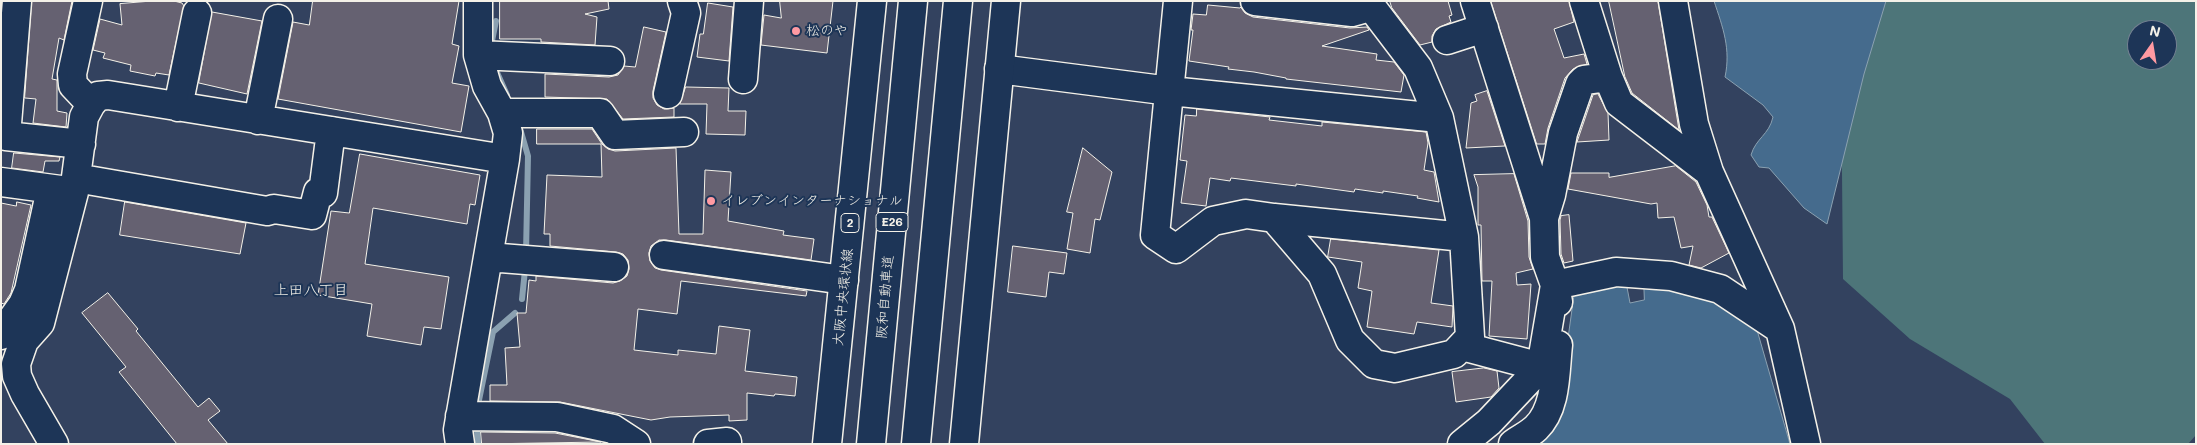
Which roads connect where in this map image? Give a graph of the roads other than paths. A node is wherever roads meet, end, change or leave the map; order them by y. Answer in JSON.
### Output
{"nodes":[{"id":1,"x":18,"y":1,"type":"edge"},
{"id":2,"x":109,"y":1,"type":"edge"},
{"id":3,"x":478,"y":1,"type":"edge"},
{"id":4,"x":682,"y":1,"type":"edge"},
{"id":5,"x":749,"y":1,"type":"edge"},
{"id":6,"x":872,"y":1,"type":"edge"},
{"id":7,"x":913,"y":1,"type":"edge"},
{"id":8,"x":958,"y":1,"type":"edge"},
{"id":9,"x":1006,"y":1,"type":"edge"},
{"id":10,"x":1178,"y":1,"type":"edge"},
{"id":11,"x":1255,"y":1,"type":"edge"},
{"id":12,"x":1475,"y":1,"type":"edge"},
{"id":13,"x":1584,"y":1,"type":"edge"},
{"id":14,"x":1673,"y":1,"type":"edge"},
{"id":15,"x":1369,"y":4,"type":"edge"},
{"id":16,"x":85,"y":12,"type":"edge"},
{"id":17,"x":197,"y":13,"type":"dead end"},
{"id":18,"x":278,"y":18,"type":"dead end"},
{"id":19,"x":1484,"y":28,"type":"junction"},
{"id":20,"x":1447,"y":40,"type":"dead end"},
{"id":21,"x":478,"y":55,"type":"junction"},
{"id":22,"x":610,"y":61,"type":"dead end"},
{"id":23,"x":999,"y":69,"type":"junction"},
{"id":24,"x":1608,"y":77,"type":"junction"},
{"id":25,"x":743,"y":80,"type":"dead end"},
{"id":26,"x":1170,"y":91,"type":"junction"},
{"id":27,"x":668,"y":94,"type":"dead end"},
{"id":28,"x":91,"y":104,"type":"junction"},
{"id":29,"x":178,"y":107,"type":"junction"},
{"id":30,"x":502,"y":113,"type":"junction"},
{"id":31,"x":1439,"y":118,"type":"junction"},
{"id":32,"x":258,"y":120,"type":"junction"},
{"id":33,"x":331,"y":131,"type":"junction"},
{"id":34,"x":684,"y":132,"type":"dead end"},
{"id":35,"x":81,"y":144,"type":"junction"},
{"id":36,"x":505,"y":159,"type":"junction"},
{"id":37,"x":1709,"y":172,"type":"junction"},
{"id":38,"x":1,"y":182,"type":"edge"},
{"id":39,"x":67,"y":186,"type":"junction"},
{"id":40,"x":1274,"y":218,"type":"junction"},
{"id":41,"x":1544,"y":218,"type":"junction"},
{"id":42,"x":1464,"y":237,"type":"junction"},
{"id":43,"x":664,"y":255,"type":"dead end"},
{"id":44,"x":488,"y":257,"type":"junction"},
{"id":45,"x":1680,"y":266,"type":"dead end"},
{"id":46,"x":614,"y":267,"type":"dead end"},
{"id":47,"x":844,"y":280,"type":"junction"},
{"id":48,"x":1560,"y":284,"type":"junction"},
{"id":49,"x":1780,"y":329,"type":"junction"},
{"id":50,"x":1,"y":335,"type":"edge"},
{"id":51,"x":1462,"y":346,"type":"junction"},
{"id":52,"x":1536,"y":373,"type":"junction"},
{"id":53,"x":13,"y":389,"type":"edge"},
{"id":54,"x":460,"y":416,"type":"junction"},
{"id":55,"x":54,"y":444,"type":"edge"},
{"id":56,"x":460,"y":444,"type":"edge"},
{"id":57,"x":636,"y":444,"type":"edge"},
{"id":58,"x":827,"y":444,"type":"edge"},
{"id":59,"x":871,"y":444,"type":"edge"},
{"id":60,"x":916,"y":444,"type":"edge"},
{"id":61,"x":964,"y":444,"type":"edge"},
{"id":62,"x":1462,"y":444,"type":"edge"},
{"id":63,"x":1514,"y":444,"type":"edge"},
{"id":64,"x":1806,"y":444,"type":"edge"}],
"edges":[{"from":1,"to":35,"type":"main road"},
{"from":2,"to":16,"type":"main road"},
{"from":3,"to":21,"type":"main road"},
{"from":4,"to":27,"type":"main road"},
{"from":5,"to":25,"type":"main road"},
{"from":6,"to":47,"type":"main road","name":"大阪中央環状線","number":"2"},
{"from":7,"to":59,"type":"main road","name":"阪和自動車道","number":"E26"},
{"from":8,"to":60,"type":"main road"},
{"from":9,"to":23,"type":"main road"},
{"from":10,"to":26,"type":"main road"},
{"from":11,"to":15,"type":"main road"},
{"from":12,"to":19,"type":"main road"},
{"from":13,"to":24,"type":"main road"},
{"from":14,"to":37,"type":"main road"},
{"from":15,"to":31,"type":"main road"},
{"from":16,"to":28,"type":"main road"},
{"from":17,"to":29,"type":"main road"},
{"from":18,"to":32,"type":"main road"},
{"from":19,"to":20,"type":"main road"},
{"from":19,"to":41,"type":"main road"},
{"from":21,"to":22,"type":"main road"},
{"from":21,"to":30,"type":"main road"},
{"from":23,"to":26,"type":"main road"},
{"from":23,"to":61,"type":"main road"},
{"from":24,"to":37,"type":"main road"},
{"from":24,"to":41,"type":"main road"},
{"from":26,"to":31,"type":"main road"},
{"from":26,"to":40,"type":"main road"},
{"from":28,"to":29,"type":"main road"},
{"from":28,"to":35,"type":"main road"},
{"from":29,"to":32,"type":"main road"},
{"from":30,"to":34,"type":"main road"},
{"from":30,"to":36,"type":"main road"},
{"from":31,"to":42,"type":"main road"},
{"from":32,"to":33,"type":"main road"},
{"from":33,"to":36,"type":"main road"},
{"from":33,"to":39,"type":"main road"},
{"from":35,"to":39,"type":"main road"},
{"from":36,"to":44,"type":"main road"},
{"from":37,"to":49,"type":"main road"},
{"from":38,"to":39,"type":"main road"},
{"from":39,"to":50,"type":"main road"},
{"from":39,"to":53,"type":"main road"},
{"from":40,"to":42,"type":"main road"},
{"from":40,"to":51,"type":"main road"},
{"from":41,"to":48,"type":"main road"},
{"from":42,"to":51,"type":"main road"},
{"from":43,"to":47,"type":"main road"},
{"from":44,"to":46,"type":"main road"},
{"from":44,"to":54,"type":"main road"},
{"from":45,"to":48,"type":"main road"},
{"from":47,"to":58,"type":"main road","name":"大阪中央環状線","number":"2"},
{"from":48,"to":49,"type":"main road"},
{"from":48,"to":52,"type":"main road"},
{"from":48,"to":63,"type":"main road"},
{"from":49,"to":64,"type":"main road"},
{"from":51,"to":52,"type":"main road"},
{"from":52,"to":62,"type":"main road"},
{"from":53,"to":55,"type":"main road"},
{"from":54,"to":56,"type":"main road"},
{"from":54,"to":57,"type":"main road"}]}
